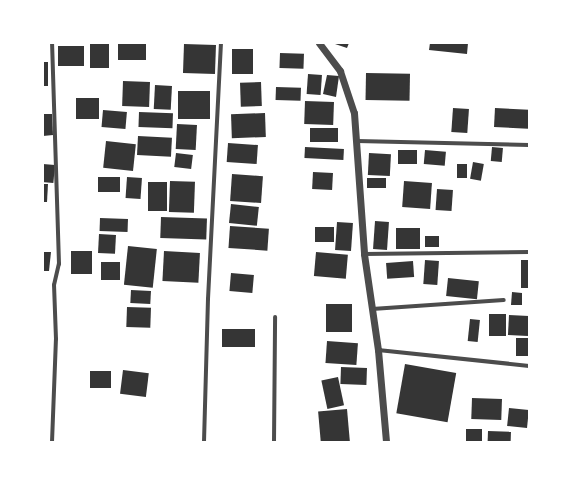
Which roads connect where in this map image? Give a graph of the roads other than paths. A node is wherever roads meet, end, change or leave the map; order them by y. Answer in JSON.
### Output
{"nodes":[{"id":1,"x":52,"y":43,"type":"edge"},
{"id":2,"x":221,"y":43,"type":"edge"},
{"id":3,"x":318,"y":43,"type":"edge"},
{"id":4,"x":357,"y":141,"type":"junction"},
{"id":5,"x":529,"y":145,"type":"edge"},
{"id":6,"x":529,"y":252,"type":"edge"},
{"id":7,"x":364,"y":254,"type":"junction"},
{"id":8,"x":504,"y":300,"type":"dead end"},
{"id":9,"x":371,"y":309,"type":"junction"},
{"id":10,"x":275,"y":317,"type":"dead end"},
{"id":11,"x":378,"y":350,"type":"junction"},
{"id":12,"x":529,"y":366,"type":"edge"},
{"id":13,"x":52,"y":442,"type":"edge"},
{"id":14,"x":204,"y":442,"type":"edge"},
{"id":15,"x":274,"y":442,"type":"edge"},
{"id":16,"x":386,"y":442,"type":"edge"}],
"edges":[{"from":1,"to":13,"type":"street"},
{"from":2,"to":14,"type":"street"},
{"from":3,"to":4,"type":"street"},
{"from":4,"to":5,"type":"street"},
{"from":4,"to":7,"type":"street"},
{"from":6,"to":7,"type":"street"},
{"from":7,"to":9,"type":"street"},
{"from":8,"to":9,"type":"street"},
{"from":9,"to":11,"type":"street"},
{"from":10,"to":15,"type":"street"},
{"from":11,"to":12,"type":"street"},
{"from":11,"to":16,"type":"street"}]}
